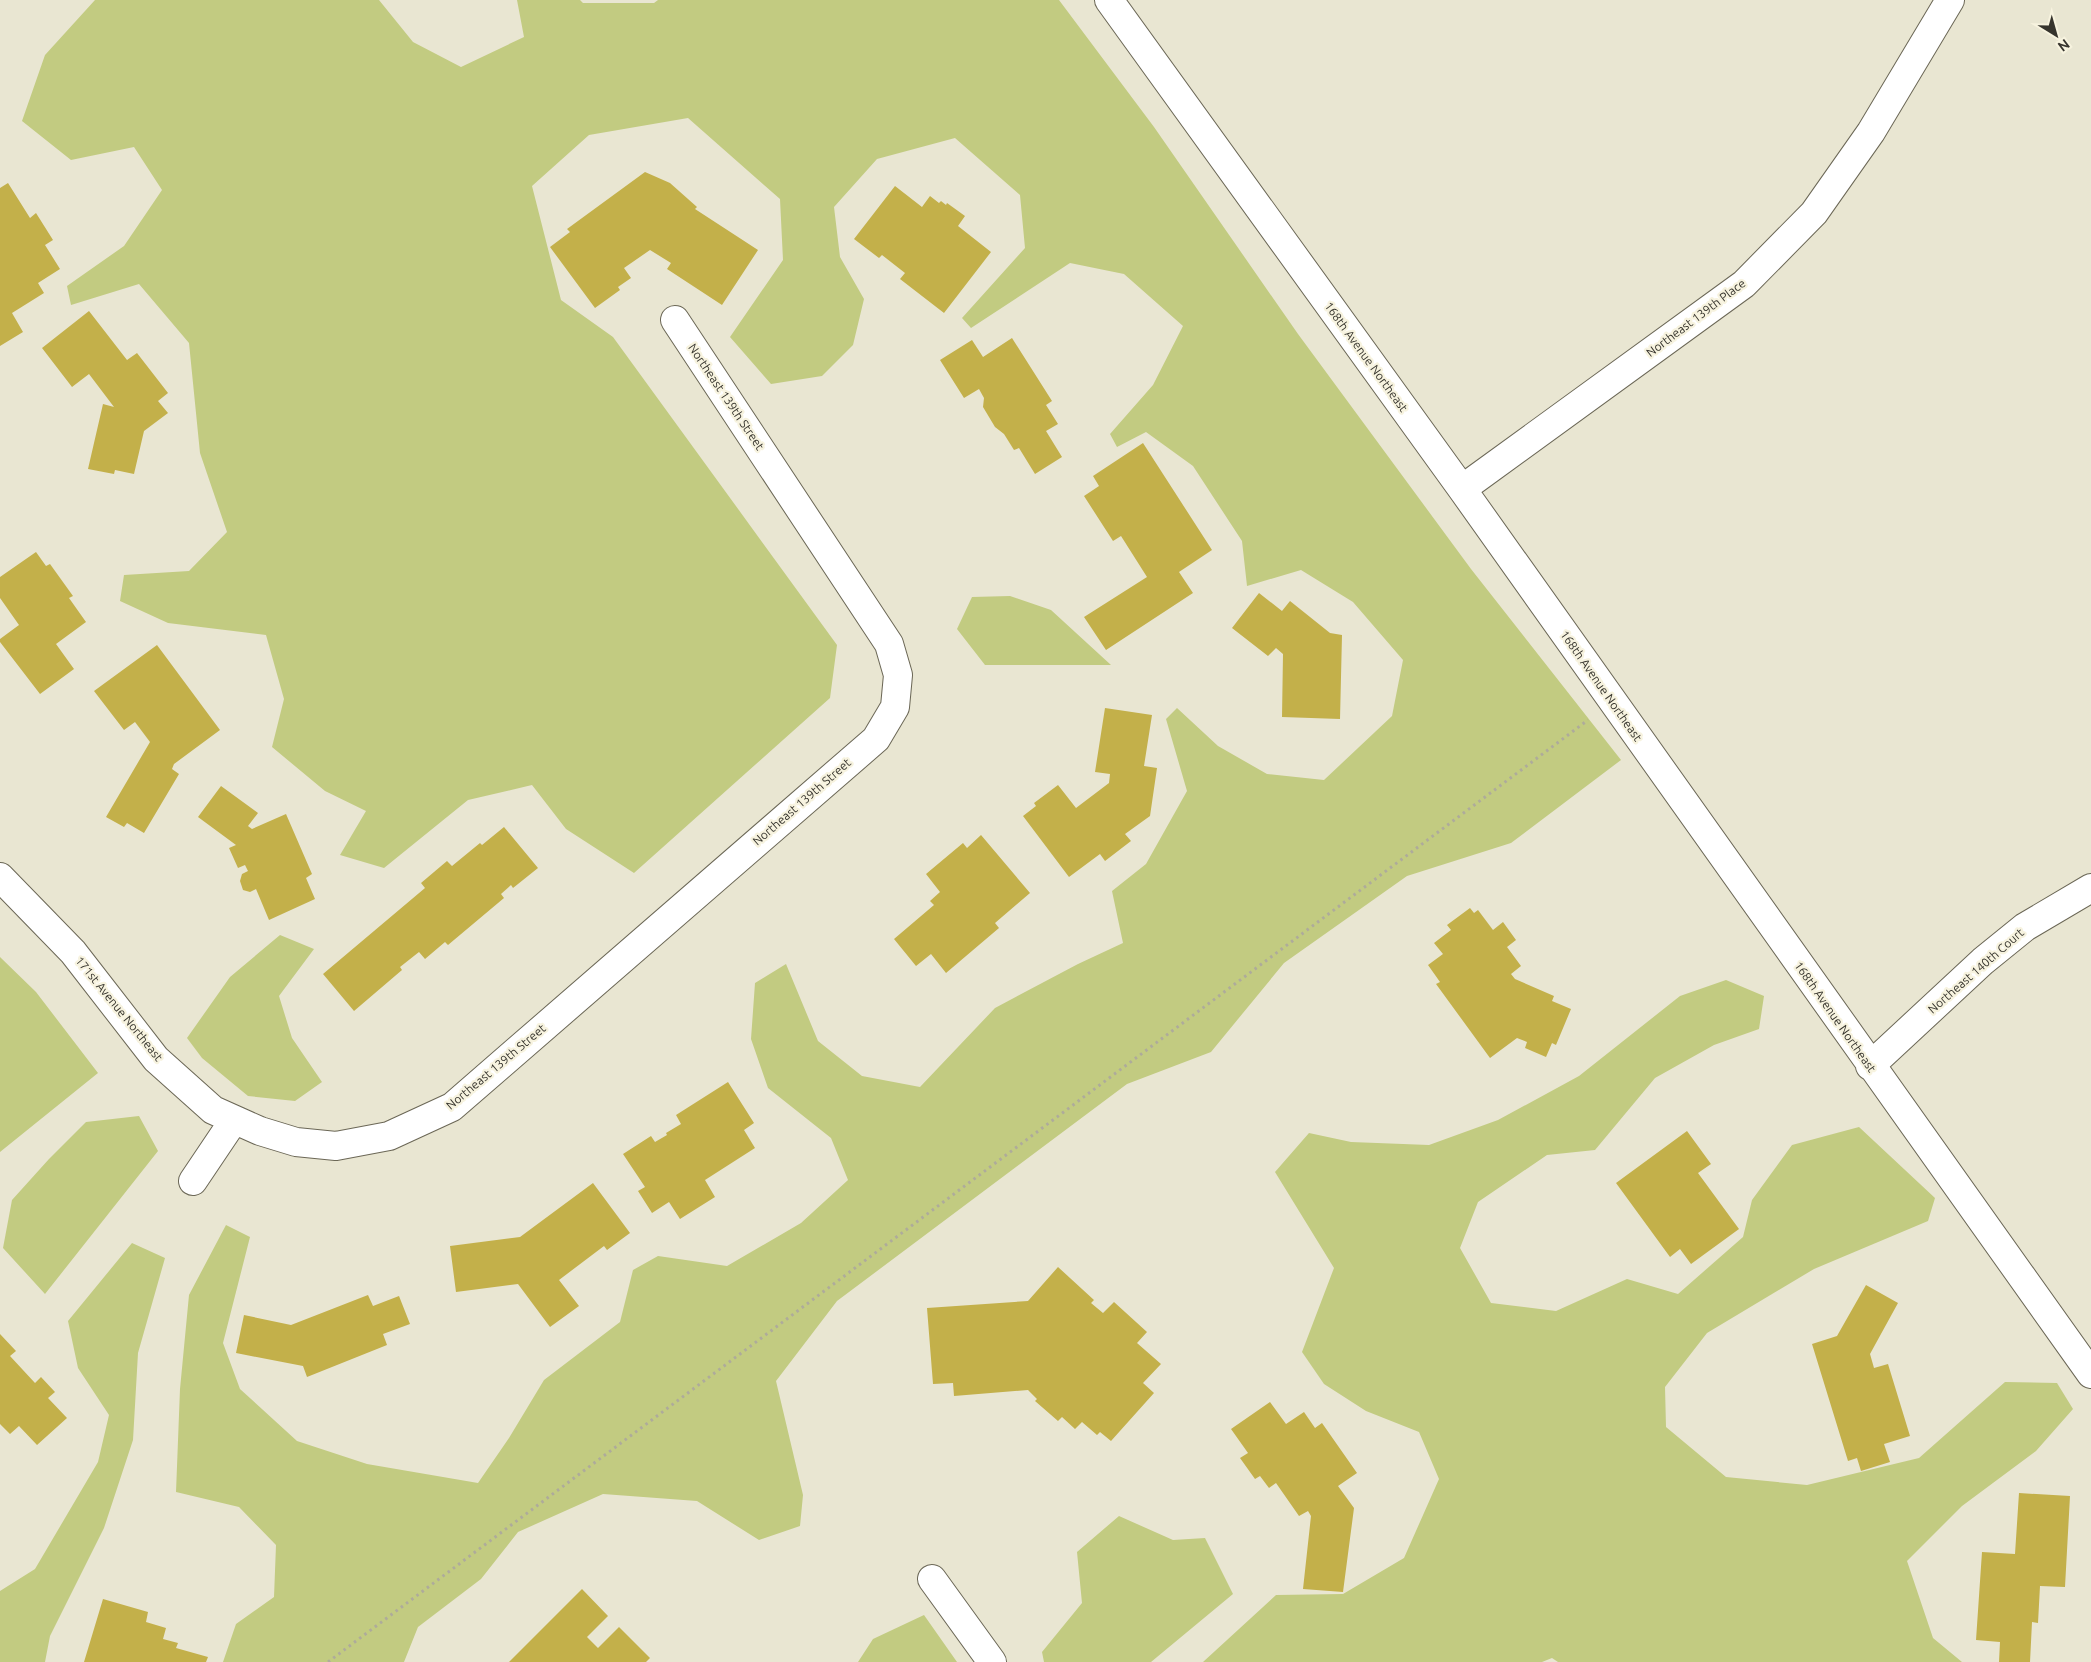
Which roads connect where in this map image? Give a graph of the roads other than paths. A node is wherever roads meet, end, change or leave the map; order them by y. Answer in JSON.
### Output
{"nodes":[{"id":1,"x":1109,"y":0,"type":"edge"},
{"id":2,"x":1950,"y":0,"type":"edge"},
{"id":3,"x":675,"y":320,"type":"dead end"},
{"id":4,"x":1462,"y":489,"type":"junction"},
{"id":5,"x":0,"y":877,"type":"edge"},
{"id":6,"x":2091,"y":888,"type":"edge"},
{"id":7,"x":1870,"y":1066,"type":"junction"},
{"id":8,"x":234,"y":1120,"type":"junction"},
{"id":9,"x":336,"y":1146,"type":"joint"},
{"id":10,"x":193,"y":1181,"type":"dead end"},
{"id":11,"x":2091,"y":1374,"type":"edge"},
{"id":12,"x":932,"y":1579,"type":"dead end"},
{"id":13,"x":992,"y":1662,"type":"edge"}],
"edges":[{"from":1,"to":4,"type":"street","name":"168th Avenue Northeast"},
{"from":2,"to":4,"type":"street","name":"Northeast 139th Place"},
{"from":3,"to":9,"type":"street","name":"Northeast 139th Street"},
{"from":4,"to":7,"type":"street","name":"168th Avenue Northeast"},
{"from":5,"to":8,"type":"street","name":"171st Avenue Northeast"},
{"from":6,"to":7,"type":"street","name":"Northeast 140th Court"},
{"from":7,"to":11,"type":"street","name":"168th Avenue Northeast"},
{"from":8,"to":9,"type":"street","name":"171st Avenue Northeast"},
{"from":8,"to":10,"type":"street"},
{"from":12,"to":13,"type":"street"}]}
